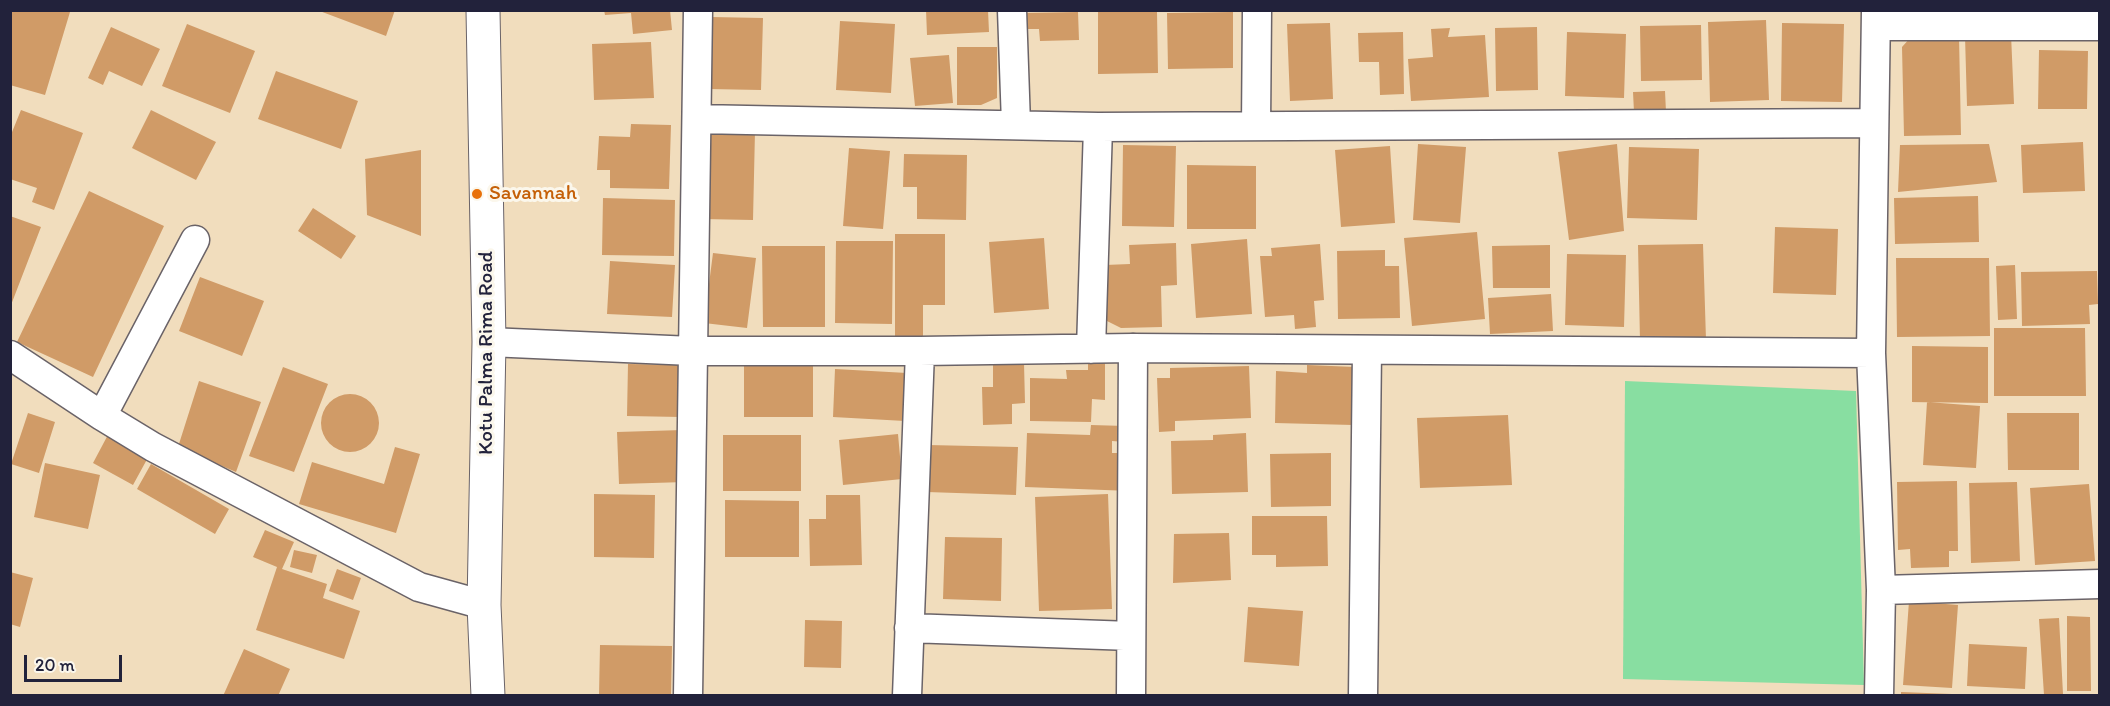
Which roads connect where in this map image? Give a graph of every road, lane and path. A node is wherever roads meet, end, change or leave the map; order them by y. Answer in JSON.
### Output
{"nodes":[{"id":1,"x":483,"y":10,"type":"edge"},
{"id":2,"x":698,"y":10,"type":"edge"},
{"id":3,"x":1012,"y":10,"type":"edge"},
{"id":4,"x":1257,"y":10,"type":"edge"},
{"id":5,"x":1876,"y":18,"type":"edge"},
{"id":6,"x":2100,"y":26,"type":"edge"},
{"id":7,"x":697,"y":118,"type":"junction"},
{"id":8,"x":1874,"y":123,"type":"junction"},
{"id":9,"x":1016,"y":124,"type":"junction"},
{"id":10,"x":1256,"y":126,"type":"junction"},
{"id":11,"x":1098,"y":127,"type":"junction"},
{"id":12,"x":195,"y":240,"type":"dead end"},
{"id":13,"x":489,"y":342,"type":"junction"},
{"id":14,"x":1133,"y":348,"type":"junction"},
{"id":15,"x":1091,"y":349,"type":"junction"},
{"id":16,"x":1367,"y":350,"type":"junction"},
{"id":17,"x":692,"y":351,"type":"junction"},
{"id":18,"x":920,"y":351,"type":"junction"},
{"id":19,"x":1871,"y":353,"type":"junction"},
{"id":20,"x":10,"y":355,"type":"edge"},
{"id":21,"x":102,"y":416,"type":"junction"},
{"id":22,"x":2100,"y":584,"type":"edge"},
{"id":23,"x":1881,"y":590,"type":"junction"},
{"id":24,"x":484,"y":605,"type":"junction"},
{"id":25,"x":909,"y":628,"type":"junction"},
{"id":26,"x":1131,"y":636,"type":"junction"},
{"id":27,"x":488,"y":696,"type":"edge"},
{"id":28,"x":687,"y":696,"type":"edge"},
{"id":29,"x":907,"y":696,"type":"edge"},
{"id":30,"x":1131,"y":696,"type":"edge"},
{"id":31,"x":1363,"y":696,"type":"edge"},
{"id":32,"x":1879,"y":696,"type":"edge"}],
"edges":[{"from":1,"to":13,"type":"street","name":"Kotu Palma Rima Road"},
{"from":2,"to":7,"type":"street"},
{"from":3,"to":9,"type":"street"},
{"from":4,"to":10,"type":"street"},
{"from":5,"to":6,"type":"street"},
{"from":5,"to":8,"type":"street"},
{"from":7,"to":9,"type":"street"},
{"from":7,"to":17,"type":"street"},
{"from":8,"to":10,"type":"street"},
{"from":8,"to":19,"type":"street"},
{"from":9,"to":11,"type":"street"},
{"from":10,"to":11,"type":"street"},
{"from":11,"to":15,"type":"street"},
{"from":12,"to":21,"type":"street"},
{"from":13,"to":17,"type":"street"},
{"from":13,"to":24,"type":"street","name":"Kotu Palma Rima Road"},
{"from":14,"to":15,"type":"street"},
{"from":14,"to":16,"type":"street"},
{"from":14,"to":26,"type":"street"},
{"from":15,"to":18,"type":"street"},
{"from":16,"to":19,"type":"street"},
{"from":16,"to":31,"type":"street"},
{"from":17,"to":18,"type":"street"},
{"from":17,"to":28,"type":"street"},
{"from":18,"to":25,"type":"street"},
{"from":19,"to":23,"type":"street"},
{"from":20,"to":21,"type":"street"},
{"from":21,"to":24,"type":"street"},
{"from":22,"to":23,"type":"street"},
{"from":23,"to":32,"type":"street"},
{"from":24,"to":27,"type":"street","name":"Kotu Palma Rima Road"},
{"from":25,"to":26,"type":"street"},
{"from":25,"to":29,"type":"street"},
{"from":26,"to":30,"type":"street"}]}
